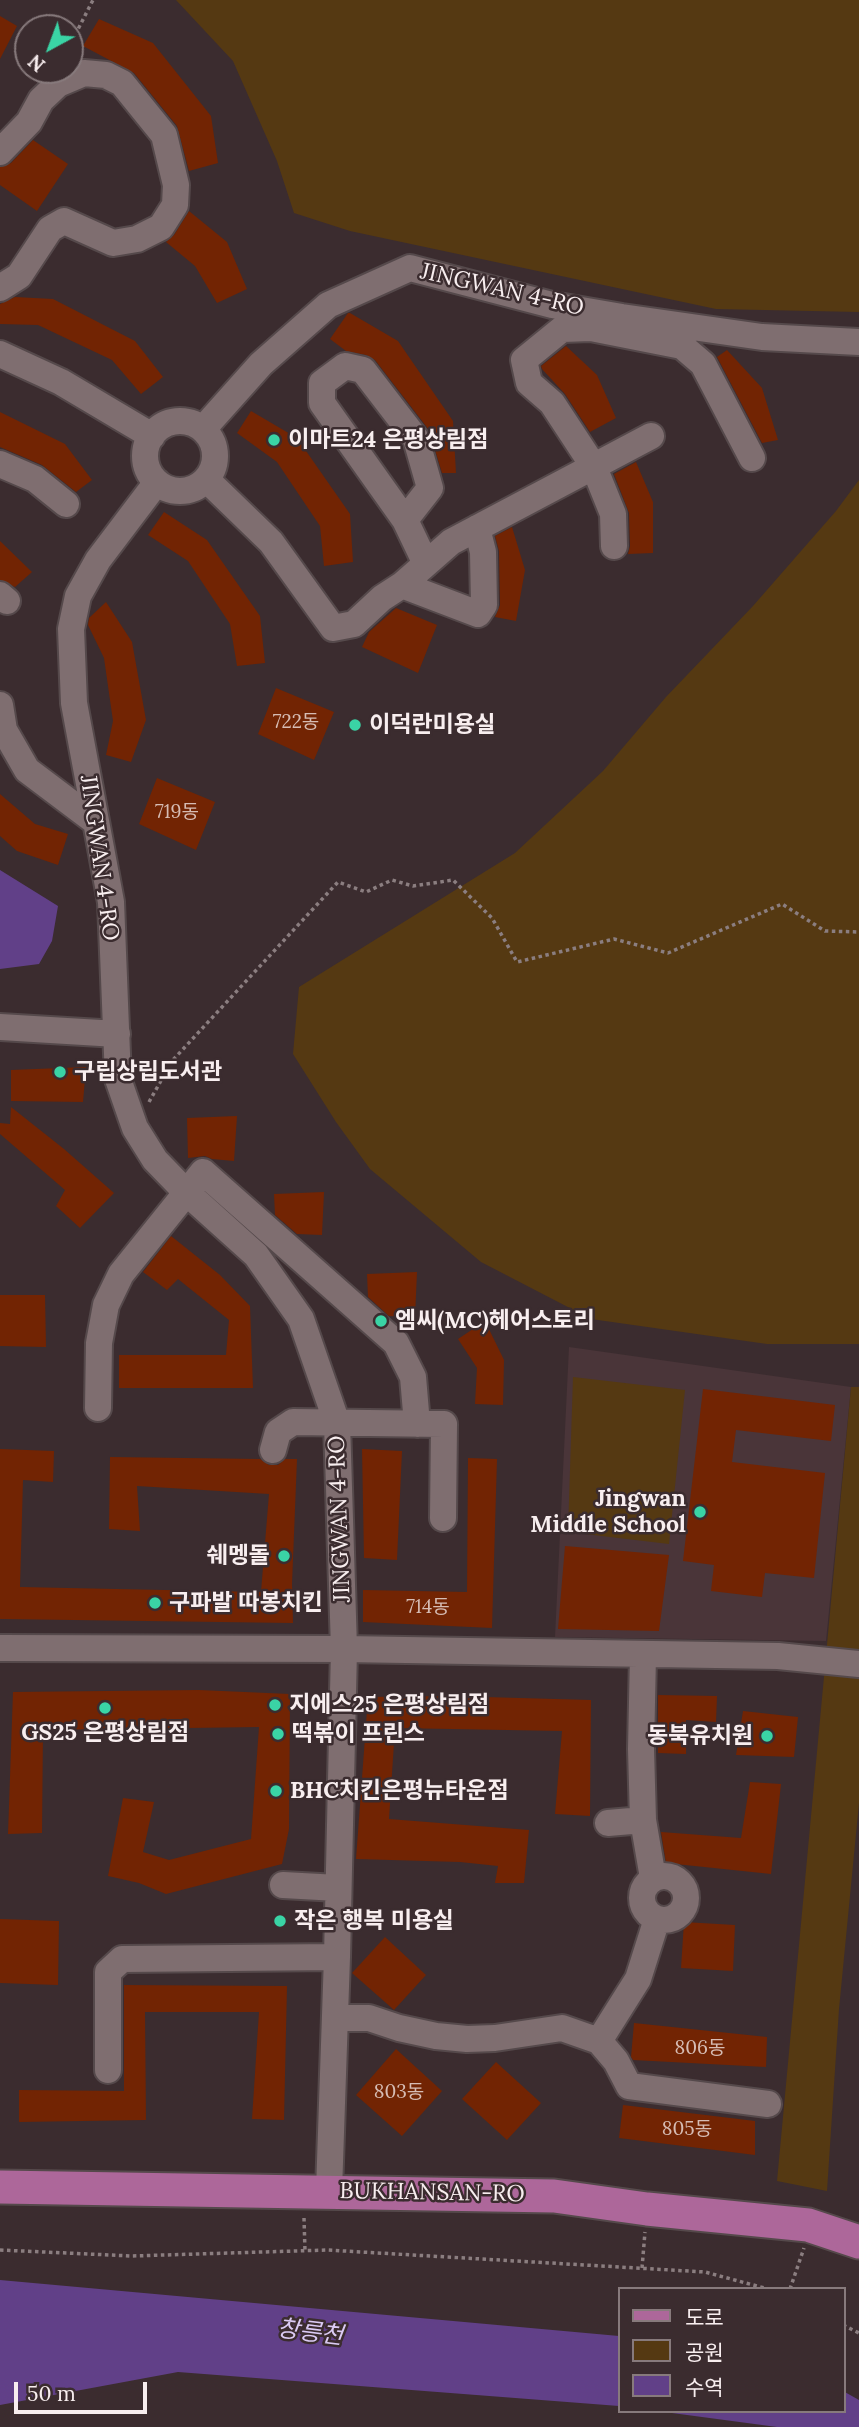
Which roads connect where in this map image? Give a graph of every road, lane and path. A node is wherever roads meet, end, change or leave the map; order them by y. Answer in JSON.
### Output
{"nodes":[{"id":1,"x":93,"y":0,"type":"edge"},
{"id":2,"x":84,"y":18,"type":"edge"},
{"id":3,"x":0,"y":152,"type":"edge"},
{"id":4,"x":0,"y":288,"type":"edge"},
{"id":5,"x":859,"y":342,"type":"edge"},
{"id":6,"x":0,"y":354,"type":"edge"},
{"id":7,"x":203,"y":429,"type":"junction"},
{"id":8,"x":152,"y":436,"type":"junction"},
{"id":9,"x":651,"y":436,"type":"dead end"},
{"id":10,"x":752,"y":458,"type":"dead end"},
{"id":11,"x":0,"y":464,"type":"edge"},
{"id":12,"x":594,"y":467,"type":"junction"},
{"id":13,"x":207,"y":480,"type":"junction"},
{"id":14,"x":157,"y":482,"type":"junction"},
{"id":15,"x":66,"y":504,"type":"dead end"},
{"id":16,"x":405,"y":520,"type":"junction"},
{"id":17,"x":477,"y":528,"type":"junction"},
{"id":18,"x":614,"y":546,"type":"dead end"},
{"id":19,"x":426,"y":564,"type":"junction"},
{"id":20,"x":402,"y":584,"type":"junction"},
{"id":21,"x":0,"y":705,"type":"edge"},
{"id":22,"x":96,"y":822,"type":"junction"},
{"id":23,"x":859,"y":932,"type":"edge"},
{"id":24,"x":5,"y":1028,"type":"edge"},
{"id":25,"x":117,"y":1034,"type":"junction"},
{"id":26,"x":147,"y":1105,"type":"dead end"},
{"id":27,"x":186,"y":1192,"type":"junction"},
{"id":28,"x":98,"y":1408,"type":"dead end"},
{"id":29,"x":337,"y":1423,"type":"junction"},
{"id":30,"x":417,"y":1424,"type":"junction"},
{"id":31,"x":273,"y":1450,"type":"dead end"},
{"id":32,"x":443,"y":1518,"type":"dead end"},
{"id":33,"x":4,"y":1648,"type":"edge"},
{"id":34,"x":344,"y":1649,"type":"junction"},
{"id":35,"x":643,"y":1655,"type":"junction"},
{"id":36,"x":859,"y":1664,"type":"edge"},
{"id":37,"x":643,"y":1821,"type":"junction"},
{"id":38,"x":608,"y":1823,"type":"dead end"},
{"id":39,"x":653,"y":1878,"type":"junction"},
{"id":40,"x":283,"y":1885,"type":"dead end"},
{"id":41,"x":338,"y":1888,"type":"junction"},
{"id":42,"x":657,"y":1919,"type":"junction"},
{"id":43,"x":337,"y":1957,"type":"junction"},
{"id":44,"x":336,"y":2018,"type":"junction"},
{"id":45,"x":598,"y":2041,"type":"junction"},
{"id":46,"x":108,"y":2070,"type":"dead end"},
{"id":47,"x":768,"y":2104,"type":"dead end"},
{"id":48,"x":0,"y":2187,"type":"edge"},
{"id":49,"x":329,"y":2191,"type":"junction"},
{"id":50,"x":303,"y":2211,"type":"dead end"},
{"id":51,"x":646,"y":2226,"type":"dead end"},
{"id":52,"x":859,"y":2242,"type":"edge"},
{"id":53,"x":805,"y":2245,"type":"dead end"},
{"id":54,"x":0,"y":2250,"type":"edge"},
{"id":55,"x":305,"y":2250,"type":"junction"},
{"id":56,"x":642,"y":2268,"type":"junction"},
{"id":57,"x":761,"y":2287,"type":"edge"},
{"id":58,"x":791,"y":2287,"type":"edge"}],
"edges":[{"from":1,"to":2,"type":"path"},
{"from":3,"to":4,"type":"street"},
{"from":5,"to":7,"type":"street","name":"JINGWAN 4-RO"},
{"from":6,"to":8,"type":"street"},
{"from":7,"to":8,"type":"street"},
{"from":7,"to":13,"type":"street"},
{"from":8,"to":14,"type":"street"},
{"from":9,"to":12,"type":"street"},
{"from":10,"to":12,"type":"street"},
{"from":11,"to":15,"type":"street"},
{"from":12,"to":17,"type":"street"},
{"from":12,"to":18,"type":"street"},
{"from":13,"to":14,"type":"street"},
{"from":13,"to":20,"type":"street"},
{"from":14,"to":22,"type":"street","name":"JINGWAN 4-RO"},
{"from":16,"to":16,"type":"street"},
{"from":16,"to":19,"type":"street"},
{"from":17,"to":19,"type":"street"},
{"from":17,"to":20,"type":"street"},
{"from":19,"to":20,"type":"street"},
{"from":21,"to":22,"type":"street"},
{"from":22,"to":25,"type":"street","name":"JINGWAN 4-RO"},
{"from":23,"to":26,"type":"path"},
{"from":24,"to":25,"type":"street"},
{"from":25,"to":27,"type":"street","name":"JINGWAN 4-RO"},
{"from":27,"to":28,"type":"street"},
{"from":27,"to":29,"type":"street","name":"JINGWAN 4-RO"},
{"from":27,"to":30,"type":"street"},
{"from":29,"to":30,"type":"street"},
{"from":29,"to":31,"type":"street"},
{"from":29,"to":34,"type":"street","name":"JINGWAN 4-RO"},
{"from":30,"to":32,"type":"street"},
{"from":33,"to":34,"type":"street"},
{"from":34,"to":35,"type":"street"},
{"from":34,"to":41,"type":"street","name":"JINGWAN 4-RO"},
{"from":35,"to":36,"type":"street"},
{"from":35,"to":37,"type":"street"},
{"from":37,"to":38,"type":"street"},
{"from":37,"to":39,"type":"street"},
{"from":39,"to":42,"type":"street"},
{"from":39,"to":42,"type":"street"},
{"from":40,"to":41,"type":"street"},
{"from":41,"to":43,"type":"street","name":"JINGWAN 4-RO"},
{"from":42,"to":45,"type":"street"},
{"from":43,"to":44,"type":"street","name":"JINGWAN 4-RO"},
{"from":43,"to":46,"type":"street"},
{"from":44,"to":45,"type":"street"},
{"from":44,"to":49,"type":"street","name":"JINGWAN 4-RO"},
{"from":45,"to":47,"type":"street"},
{"from":48,"to":49,"type":"main road","name":"BUKHANSAN-RO"},
{"from":49,"to":52,"type":"main road","name":"BUKHANSAN-RO"},
{"from":50,"to":55,"type":"path"},
{"from":51,"to":56,"type":"path"},
{"from":53,"to":58,"type":"path"},
{"from":54,"to":55,"type":"path"},
{"from":55,"to":56,"type":"path"},
{"from":56,"to":57,"type":"path"}]}
